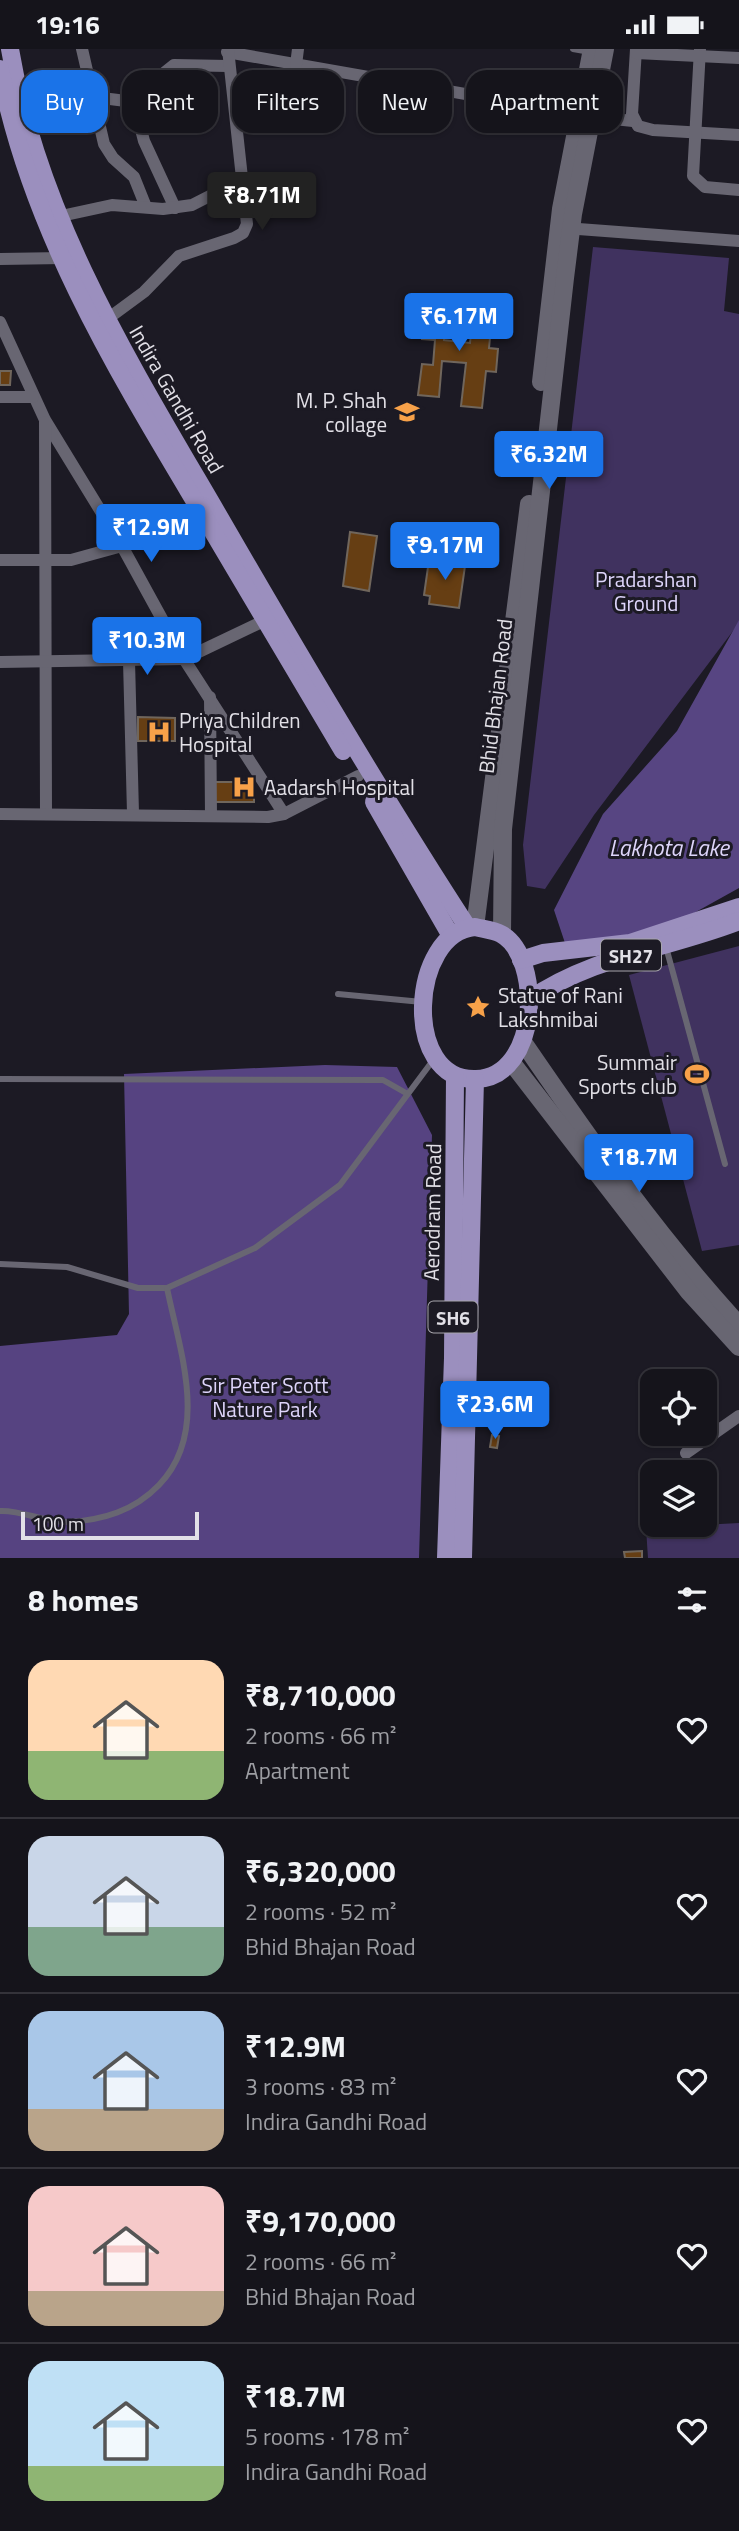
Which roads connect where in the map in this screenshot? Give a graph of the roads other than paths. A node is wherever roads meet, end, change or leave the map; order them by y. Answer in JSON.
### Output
{"nodes":[{"id":1,"x":10,"y":49,"type":"edge"},
{"id":2,"x":82,"y":49,"type":"edge"},
{"id":3,"x":298,"y":49,"type":"edge"},
{"id":4,"x":573,"y":49,"type":"edge"},
{"id":5,"x":597,"y":50,"type":"edge"},
{"id":6,"x":227,"y":51,"type":"edge"},
{"id":7,"x":636,"y":51,"type":"edge"},
{"id":8,"x":699,"y":52,"type":"edge"},
{"id":9,"x":739,"y":58,"type":"edge"},
{"id":10,"x":296,"y":65,"type":"junction"},
{"id":11,"x":228,"y":66,"type":"junction"},
{"id":12,"x":0,"y":69,"type":"edge"},
{"id":13,"x":87,"y":70,"type":"edge"},
{"id":14,"x":168,"y":70,"type":"edge"},
{"id":15,"x":594,"y":70,"type":"edge"},
{"id":16,"x":466,"y":93,"type":"edge"},
{"id":17,"x":623,"y":120,"type":"edge"},
{"id":18,"x":634,"y":121,"type":"junction"},
{"id":19,"x":694,"y":132,"type":"junction"},
{"id":20,"x":103,"y":133,"type":"edge"},
{"id":21,"x":143,"y":133,"type":"edge"},
{"id":22,"x":583,"y":133,"type":"edge"},
{"id":23,"x":739,"y":135,"type":"edge"},
{"id":24,"x":243,"y":179,"type":"junction"},
{"id":25,"x":739,"y":190,"type":"edge"},
{"id":26,"x":146,"y":207,"type":"junction"},
{"id":27,"x":175,"y":208,"type":"junction"},
{"id":28,"x":61,"y":216,"type":"junction"},
{"id":29,"x":565,"y":228,"type":"junction"},
{"id":30,"x":739,"y":241,"type":"edge"},
{"id":31,"x":63,"y":258,"type":"junction"},
{"id":32,"x":0,"y":259,"type":"edge"},
{"id":33,"x":106,"y":320,"type":"junction"},
{"id":34,"x":0,"y":323,"type":"edge"},
{"id":35,"x":0,"y":397,"type":"edge"},
{"id":36,"x":33,"y":397,"type":"junction"},
{"id":37,"x":45,"y":420,"type":"junction"},
{"id":38,"x":122,"y":546,"type":"junction"},
{"id":39,"x":0,"y":560,"type":"edge"},
{"id":40,"x":45,"y":560,"type":"junction"},
{"id":41,"x":270,"y":618,"type":"junction"},
{"id":42,"x":184,"y":659,"type":"junction"},
{"id":43,"x":129,"y":661,"type":"junction"},
{"id":44,"x":0,"y":662,"type":"edge"},
{"id":45,"x":45,"y":662,"type":"junction"},
{"id":46,"x":209,"y":697,"type":"junction"},
{"id":47,"x":358,"y":776,"type":"junction"},
{"id":48,"x":46,"y":813,"type":"junction"},
{"id":49,"x":133,"y":813,"type":"junction"},
{"id":50,"x":0,"y":814,"type":"edge"},
{"id":51,"x":285,"y":814,"type":"junction"},
{"id":52,"x":211,"y":816,"type":"junction"},
{"id":53,"x":739,"y":907,"type":"edge"},
{"id":54,"x":739,"y":921,"type":"edge"},
{"id":55,"x":471,"y":927,"type":"junction"},
{"id":56,"x":502,"y":934,"type":"junction"},
{"id":57,"x":451,"y":936,"type":"junction"},
{"id":58,"x":666,"y":946,"type":"junction"},
{"id":59,"x":521,"y":960,"type":"junction"},
{"id":60,"x":338,"y":994,"type":"dead end"},
{"id":61,"x":529,"y":1000,"type":"junction"},
{"id":62,"x":424,"y":1002,"type":"junction"},
{"id":63,"x":523,"y":1042,"type":"junction"},
{"id":64,"x":434,"y":1059,"type":"junction"},
{"id":65,"x":512,"y":1063,"type":"junction"},
{"id":66,"x":455,"y":1076,"type":"junction"},
{"id":67,"x":0,"y":1079,"type":"edge"},
{"id":68,"x":475,"y":1079,"type":"junction"},
{"id":69,"x":406,"y":1093,"type":"junction"},
{"id":70,"x":725,"y":1164,"type":"dead end"},
{"id":71,"x":0,"y":1264,"type":"edge"},
{"id":72,"x":167,"y":1288,"type":"junction"},
{"id":73,"x":739,"y":1325,"type":"edge"},
{"id":74,"x":739,"y":1347,"type":"edge"},
{"id":75,"x":739,"y":1416,"type":"edge"},
{"id":76,"x":685,"y":1453,"type":"dead end"},
{"id":77,"x":0,"y":1511,"type":"edge"},
{"id":78,"x":446,"y":1558,"type":"edge"},
{"id":79,"x":463,"y":1558,"type":"edge"}],
"edges":[{"from":1,"to":28,"type":"main road","name":"Indira Gandhi Road"},
{"from":2,"to":13,"type":"street"},
{"from":3,"to":10,"type":"street"},
{"from":4,"to":5,"type":"lane"},
{"from":5,"to":15,"type":"main road","name":"Bhid Bhajan Road"},
{"from":6,"to":10,"type":"street"},
{"from":6,"to":11,"type":"street"},
{"from":7,"to":8,"type":"street"},
{"from":7,"to":18,"type":"street"},
{"from":8,"to":9,"type":"street"},
{"from":8,"to":19,"type":"street"},
{"from":10,"to":16,"type":"street"},
{"from":11,"to":14,"type":"street"},
{"from":11,"to":24,"type":"street"},
{"from":12,"to":31,"type":"main road","name":"Indira Gandhi Road"},
{"from":17,"to":18,"type":"street"},
{"from":18,"to":19,"type":"street"},
{"from":19,"to":23,"type":"street"},
{"from":19,"to":25,"type":"street"},
{"from":20,"to":26,"type":"street"},
{"from":21,"to":27,"type":"street"},
{"from":22,"to":29,"type":"main road","name":"Bhid Bhajan Road"},
{"from":24,"to":27,"type":"street"},
{"from":24,"to":33,"type":"street"},
{"from":26,"to":27,"type":"street"},
{"from":26,"to":28,"type":"street"},
{"from":28,"to":33,"type":"main road","name":"Indira Gandhi Road"},
{"from":29,"to":30,"type":"street"},
{"from":29,"to":55,"type":"main road","name":"Bhid Bhajan Road"},
{"from":29,"to":56,"type":"main road","name":"Bhid Bhajan Road"},
{"from":31,"to":32,"type":"street"},
{"from":31,"to":41,"type":"main road","name":"Indira Gandhi Road"},
{"from":33,"to":41,"type":"main road","name":"Indira Gandhi Road"},
{"from":34,"to":36,"type":"street"},
{"from":35,"to":36,"type":"street"},
{"from":36,"to":37,"type":"street"},
{"from":37,"to":38,"type":"street"},
{"from":37,"to":40,"type":"street"},
{"from":38,"to":40,"type":"street"},
{"from":38,"to":42,"type":"street"},
{"from":39,"to":40,"type":"street"},
{"from":40,"to":45,"type":"street"},
{"from":41,"to":42,"type":"street"},
{"from":41,"to":47,"type":"main road","name":"Indira Gandhi Road"},
{"from":41,"to":55,"type":"main road","name":"Indira Gandhi Road"},
{"from":42,"to":43,"type":"street"},
{"from":42,"to":46,"type":"street"},
{"from":43,"to":45,"type":"street"},
{"from":43,"to":49,"type":"street"},
{"from":44,"to":45,"type":"street"},
{"from":45,"to":48,"type":"street"},
{"from":46,"to":51,"type":"street"},
{"from":46,"to":52,"type":"street"},
{"from":47,"to":51,"type":"street"},
{"from":47,"to":57,"type":"main road","name":"Indira Gandhi Road"},
{"from":48,"to":49,"type":"street"},
{"from":48,"to":50,"type":"street"},
{"from":49,"to":52,"type":"street"},
{"from":51,"to":52,"type":"street"},
{"from":53,"to":59,"type":"main road","number":"SH27"},
{"from":54,"to":58,"type":"main road","number":"SH27"},
{"from":55,"to":56,"type":"main road"},
{"from":55,"to":57,"type":"main road"},
{"from":56,"to":59,"type":"main road"},
{"from":57,"to":62,"type":"main road"},
{"from":58,"to":61,"type":"main road","number":"SH27"},
{"from":58,"to":70,"type":"lane"},
{"from":59,"to":61,"type":"main road"},
{"from":60,"to":62,"type":"lane"},
{"from":61,"to":63,"type":"main road"},
{"from":62,"to":64,"type":"main road"},
{"from":63,"to":65,"type":"main road"},
{"from":63,"to":73,"type":"main road"},
{"from":64,"to":66,"type":"main road"},
{"from":64,"to":69,"type":"lane"},
{"from":65,"to":68,"type":"main road"},
{"from":65,"to":74,"type":"main road"},
{"from":66,"to":68,"type":"main road"},
{"from":66,"to":78,"type":"main road","name":"Aerodram Road","number":"SH6"},
{"from":67,"to":69,"type":"lane"},
{"from":68,"to":79,"type":"main road","name":"Aerodram Road","number":"SH6"},
{"from":69,"to":72,"type":"lane"},
{"from":71,"to":72,"type":"lane"},
{"from":72,"to":77,"type":"lane"},
{"from":75,"to":76,"type":"street"}]}
